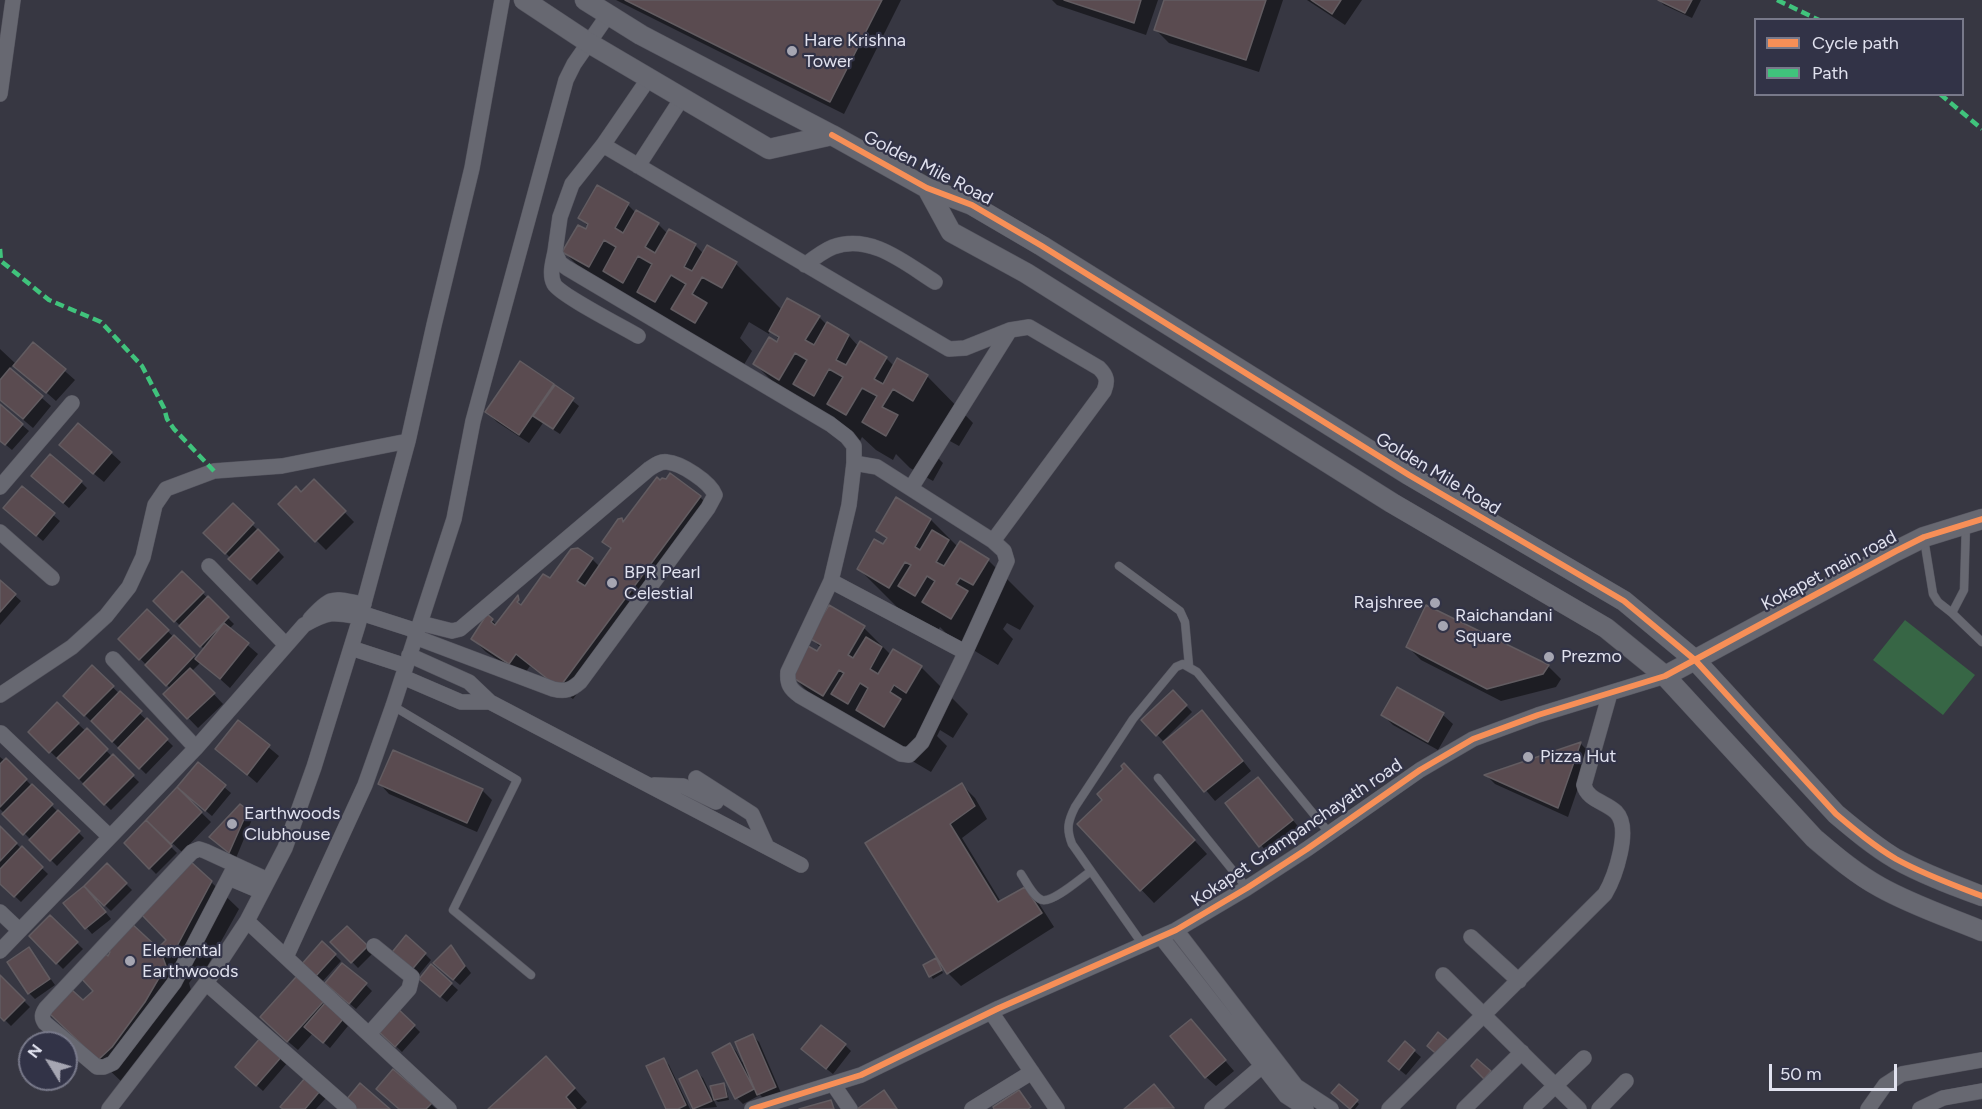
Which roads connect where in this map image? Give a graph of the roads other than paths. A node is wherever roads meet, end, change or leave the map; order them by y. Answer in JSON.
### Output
{"nodes":[{"id":1,"x":13,"y":0,"type":"edge"},
{"id":2,"x":502,"y":0,"type":"edge"},
{"id":3,"x":524,"y":0,"type":"edge"},
{"id":4,"x":585,"y":0,"type":"edge"},
{"id":5,"x":608,"y":15,"type":"junction"},
{"id":6,"x":589,"y":43,"type":"junction"},
{"id":7,"x":0,"y":75,"type":"edge"},
{"id":8,"x":649,"y":78,"type":"junction"},
{"id":9,"x":0,"y":94,"type":"edge"},
{"id":10,"x":682,"y":98,"type":"junction"},
{"id":11,"x":832,"y":135,"type":"junction"},
{"id":12,"x":603,"y":145,"type":"junction"},
{"id":13,"x":638,"y":166,"type":"junction"},
{"id":14,"x":927,"y":189,"type":"junction"},
{"id":15,"x":555,"y":252,"type":"junction"},
{"id":16,"x":805,"y":265,"type":"junction"},
{"id":17,"x":936,"y":282,"type":"dead end"},
{"id":18,"x":1010,"y":330,"type":"junction"},
{"id":19,"x":638,"y":336,"type":"dead end"},
{"id":20,"x":72,"y":403,"type":"dead end"},
{"id":21,"x":408,"y":441,"type":"junction"},
{"id":22,"x":854,"y":463,"type":"junction"},
{"id":23,"x":0,"y":487,"type":"edge"},
{"id":24,"x":911,"y":488,"type":"junction"},
{"id":25,"x":1974,"y":522,"type":"edge"},
{"id":26,"x":0,"y":532,"type":"edge"},
{"id":27,"x":1924,"y":537,"type":"junction"},
{"id":28,"x":993,"y":541,"type":"junction"},
{"id":29,"x":209,"y":566,"type":"dead end"},
{"id":30,"x":1119,"y":566,"type":"dead end"},
{"id":31,"x":52,"y":578,"type":"dead end"},
{"id":32,"x":831,"y":581,"type":"junction"},
{"id":33,"x":362,"y":612,"type":"junction"},
{"id":34,"x":1952,"y":613,"type":"junction"},
{"id":35,"x":418,"y":630,"type":"junction"},
{"id":36,"x":456,"y":631,"type":"junction"},
{"id":37,"x":1982,"y":642,"type":"edge"},
{"id":38,"x":286,"y":645,"type":"junction"},
{"id":39,"x":351,"y":648,"type":"junction"},
{"id":40,"x":451,"y":650,"type":"junction"},
{"id":41,"x":965,"y":652,"type":"junction"},
{"id":42,"x":113,"y":659,"type":"dead end"},
{"id":43,"x":1695,"y":660,"type":"junction"},
{"id":44,"x":406,"y":666,"type":"junction"},
{"id":45,"x":1190,"y":666,"type":"junction"},
{"id":46,"x":1665,"y":676,"type":"junction"},
{"id":47,"x":1610,"y":693,"type":"junction"},
{"id":48,"x":0,"y":695,"type":"edge"},
{"id":49,"x":490,"y":702,"type":"junction"},
{"id":50,"x":393,"y":706,"type":"junction"},
{"id":51,"x":2,"y":733,"type":"dead end"},
{"id":52,"x":196,"y":747,"type":"junction"},
{"id":53,"x":696,"y":778,"type":"dead end"},
{"id":54,"x":1158,"y":778,"type":"dead end"},
{"id":55,"x":651,"y":785,"type":"junction"},
{"id":56,"x":744,"y":818,"type":"dead end"},
{"id":57,"x":1330,"y":834,"type":"junction"},
{"id":58,"x":110,"y":837,"type":"junction"},
{"id":59,"x":766,"y":845,"type":"junction"},
{"id":60,"x":801,"y":865,"type":"dead end"},
{"id":61,"x":1917,"y":869,"type":"junction"},
{"id":62,"x":1091,"y":871,"type":"junction"},
{"id":63,"x":232,"y":872,"type":"junction"},
{"id":64,"x":1021,"y":874,"type":"dead end"},
{"id":65,"x":265,"y":886,"type":"junction"},
{"id":66,"x":1247,"y":888,"type":"junction"},
{"id":67,"x":1982,"y":896,"type":"edge"},
{"id":68,"x":1905,"y":899,"type":"junction"},
{"id":69,"x":0,"y":912,"type":"edge"},
{"id":70,"x":247,"y":921,"type":"junction"},
{"id":71,"x":19,"y":930,"type":"junction"},
{"id":72,"x":1176,"y":930,"type":"junction"},
{"id":73,"x":1982,"y":931,"type":"edge"},
{"id":74,"x":1161,"y":937,"type":"junction"},
{"id":75,"x":1471,"y":937,"type":"dead end"},
{"id":76,"x":1143,"y":945,"type":"junction"},
{"id":77,"x":374,"y":946,"type":"dead end"},
{"id":78,"x":0,"y":951,"type":"edge"},
{"id":79,"x":286,"y":957,"type":"junction"},
{"id":80,"x":531,"y":975,"type":"dead end"},
{"id":81,"x":1443,"y":975,"type":"dead end"},
{"id":82,"x":1519,"y":981,"type":"junction"},
{"id":83,"x":206,"y":982,"type":"junction"},
{"id":84,"x":991,"y":1012,"type":"junction"},
{"id":85,"x":1484,"y":1015,"type":"junction"},
{"id":86,"x":369,"y":1034,"type":"junction"},
{"id":87,"x":1522,"y":1052,"type":"junction"},
{"id":88,"x":1584,"y":1058,"type":"dead end"},
{"id":89,"x":1982,"y":1060,"type":"edge"},
{"id":90,"x":1268,"y":1062,"type":"junction"},
{"id":91,"x":1032,"y":1072,"type":"junction"},
{"id":92,"x":1626,"y":1082,"type":"dead end"},
{"id":93,"x":833,"y":1084,"type":"junction"},
{"id":94,"x":1556,"y":1086,"type":"junction"},
{"id":95,"x":1982,"y":1091,"type":"edge"},
{"id":96,"x":113,"y":1107,"type":"edge"},
{"id":97,"x":349,"y":1109,"type":"edge"},
{"id":98,"x":449,"y":1109,"type":"edge"},
{"id":99,"x":752,"y":1109,"type":"edge"},
{"id":100,"x":850,"y":1109,"type":"edge"},
{"id":101,"x":972,"y":1109,"type":"edge"},
{"id":102,"x":1057,"y":1109,"type":"edge"},
{"id":103,"x":1212,"y":1109,"type":"edge"},
{"id":104,"x":1306,"y":1109,"type":"edge"},
{"id":105,"x":1332,"y":1109,"type":"edge"},
{"id":106,"x":1389,"y":1109,"type":"edge"},
{"id":107,"x":1464,"y":1109,"type":"edge"},
{"id":108,"x":1531,"y":1109,"type":"edge"},
{"id":109,"x":1579,"y":1109,"type":"edge"},
{"id":110,"x":1599,"y":1109,"type":"edge"},
{"id":111,"x":1868,"y":1109,"type":"edge"},
{"id":112,"x":1920,"y":1109,"type":"edge"}],
"edges":[{"from":1,"to":7,"type":"street"},
{"from":2,"to":21,"type":"street"},
{"from":3,"to":6,"type":"street"},
{"from":4,"to":5,"type":"street","name":"Golden Mile Road"},
{"from":5,"to":6,"type":"street"},
{"from":5,"to":11,"type":"street","name":"Golden Mile Road"},
{"from":6,"to":8,"type":"street"},
{"from":6,"to":35,"type":"street"},
{"from":7,"to":9,"type":"street"},
{"from":8,"to":10,"type":"street"},
{"from":8,"to":12,"type":"street"},
{"from":10,"to":11,"type":"street"},
{"from":10,"to":13,"type":"street"},
{"from":11,"to":14,"type":"street","name":"Golden Mile Road"},
{"from":12,"to":13,"type":"street"},
{"from":12,"to":15,"type":"street"},
{"from":13,"to":16,"type":"street"},
{"from":14,"to":43,"type":"street","name":"Golden Mile Road"},
{"from":14,"to":46,"type":"street","name":"Golden Mile Road"},
{"from":15,"to":19,"type":"street"},
{"from":15,"to":22,"type":"street"},
{"from":16,"to":17,"type":"street"},
{"from":16,"to":18,"type":"street"},
{"from":18,"to":24,"type":"street"},
{"from":18,"to":28,"type":"street"},
{"from":20,"to":23,"type":"street"},
{"from":21,"to":33,"type":"street"},
{"from":21,"to":48,"type":"street"},
{"from":22,"to":24,"type":"street"},
{"from":22,"to":32,"type":"street"},
{"from":24,"to":28,"type":"street"},
{"from":25,"to":27,"type":"street","name":"Kokapet main road"},
{"from":25,"to":34,"type":"lane"},
{"from":26,"to":31,"type":"street"},
{"from":27,"to":34,"type":"lane"},
{"from":27,"to":43,"type":"street","name":"Kokapet main road"},
{"from":28,"to":41,"type":"street"},
{"from":29,"to":38,"type":"street"},
{"from":30,"to":45,"type":"lane"},
{"from":32,"to":41,"type":"street"},
{"from":32,"to":41,"type":"street"},
{"from":33,"to":35,"type":"street"},
{"from":33,"to":38,"type":"street"},
{"from":33,"to":39,"type":"street"},
{"from":34,"to":37,"type":"lane"},
{"from":35,"to":36,"type":"street"},
{"from":35,"to":40,"type":"street"},
{"from":35,"to":44,"type":"street"},
{"from":36,"to":40,"type":"street"},
{"from":36,"to":40,"type":"street"},
{"from":38,"to":52,"type":"street"},
{"from":39,"to":44,"type":"street"},
{"from":39,"to":65,"type":"street"},
{"from":42,"to":52,"type":"street"},
{"from":43,"to":46,"type":"street","name":"Kokapet Grampanchayath road"},
{"from":43,"to":61,"type":"street","name":"Golden Mile Road"},
{"from":44,"to":49,"type":"street"},
{"from":44,"to":49,"type":"street"},
{"from":44,"to":50,"type":"street"},
{"from":45,"to":57,"type":"lane"},
{"from":45,"to":62,"type":"lane"},
{"from":46,"to":47,"type":"street","name":"Kokapet Grampanchayath road"},
{"from":46,"to":68,"type":"street","name":"Golden Mile Road"},
{"from":47,"to":57,"type":"street","name":"Kokapet Grampanchayath road"},
{"from":47,"to":82,"type":"street"},
{"from":49,"to":55,"type":"street"},
{"from":50,"to":79,"type":"street"},
{"from":50,"to":80,"type":"lane"},
{"from":51,"to":58,"type":"street"},
{"from":52,"to":58,"type":"street"},
{"from":53,"to":59,"type":"street"},
{"from":54,"to":66,"type":"lane"},
{"from":55,"to":56,"type":"street"},
{"from":55,"to":59,"type":"street"},
{"from":57,"to":66,"type":"street","name":"Kokapet Grampanchayath road"},
{"from":58,"to":71,"type":"street"},
{"from":59,"to":60,"type":"street"},
{"from":61,"to":67,"type":"street","name":"Golden Mile Road"},
{"from":61,"to":68,"type":"street"},
{"from":62,"to":64,"type":"lane"},
{"from":62,"to":76,"type":"lane"},
{"from":63,"to":63,"type":"street"},
{"from":63,"to":65,"type":"street"},
{"from":65,"to":70,"type":"street"},
{"from":66,"to":72,"type":"street","name":"Kokapet Grampanchayath road"},
{"from":68,"to":73,"type":"street","name":"Golden Mile Road"},
{"from":69,"to":71,"type":"street"},
{"from":70,"to":79,"type":"street"},
{"from":70,"to":83,"type":"street"},
{"from":71,"to":78,"type":"street"},
{"from":72,"to":74,"type":"street","name":"Kokapet Grampanchayath road"},
{"from":72,"to":90,"type":"street"},
{"from":74,"to":76,"type":"street","name":"Kokapet Grampanchayath road"},
{"from":74,"to":90,"type":"street"},
{"from":75,"to":82,"type":"street"},
{"from":76,"to":84,"type":"street","name":"Kokapet Grampanchayath road"},
{"from":77,"to":86,"type":"street"},
{"from":79,"to":86,"type":"street"},
{"from":81,"to":85,"type":"street"},
{"from":82,"to":85,"type":"street"},
{"from":83,"to":96,"type":"street"},
{"from":83,"to":97,"type":"street"},
{"from":84,"to":91,"type":"street"},
{"from":84,"to":93,"type":"street","name":"Kokapet Grampanchayath road"},
{"from":85,"to":87,"type":"street"},
{"from":85,"to":106,"type":"street"},
{"from":86,"to":98,"type":"street"},
{"from":87,"to":94,"type":"street"},
{"from":87,"to":107,"type":"street"},
{"from":88,"to":94,"type":"street"},
{"from":89,"to":111,"type":"street"},
{"from":90,"to":103,"type":"street"},
{"from":90,"to":104,"type":"street"},
{"from":90,"to":105,"type":"street"},
{"from":91,"to":101,"type":"street"},
{"from":91,"to":102,"type":"street"},
{"from":92,"to":110,"type":"street"},
{"from":93,"to":99,"type":"street","name":"Kokapet Grampanchayath road"},
{"from":93,"to":100,"type":"street"},
{"from":94,"to":108,"type":"street"},
{"from":94,"to":109,"type":"street"},
{"from":95,"to":112,"type":"street"}]}
